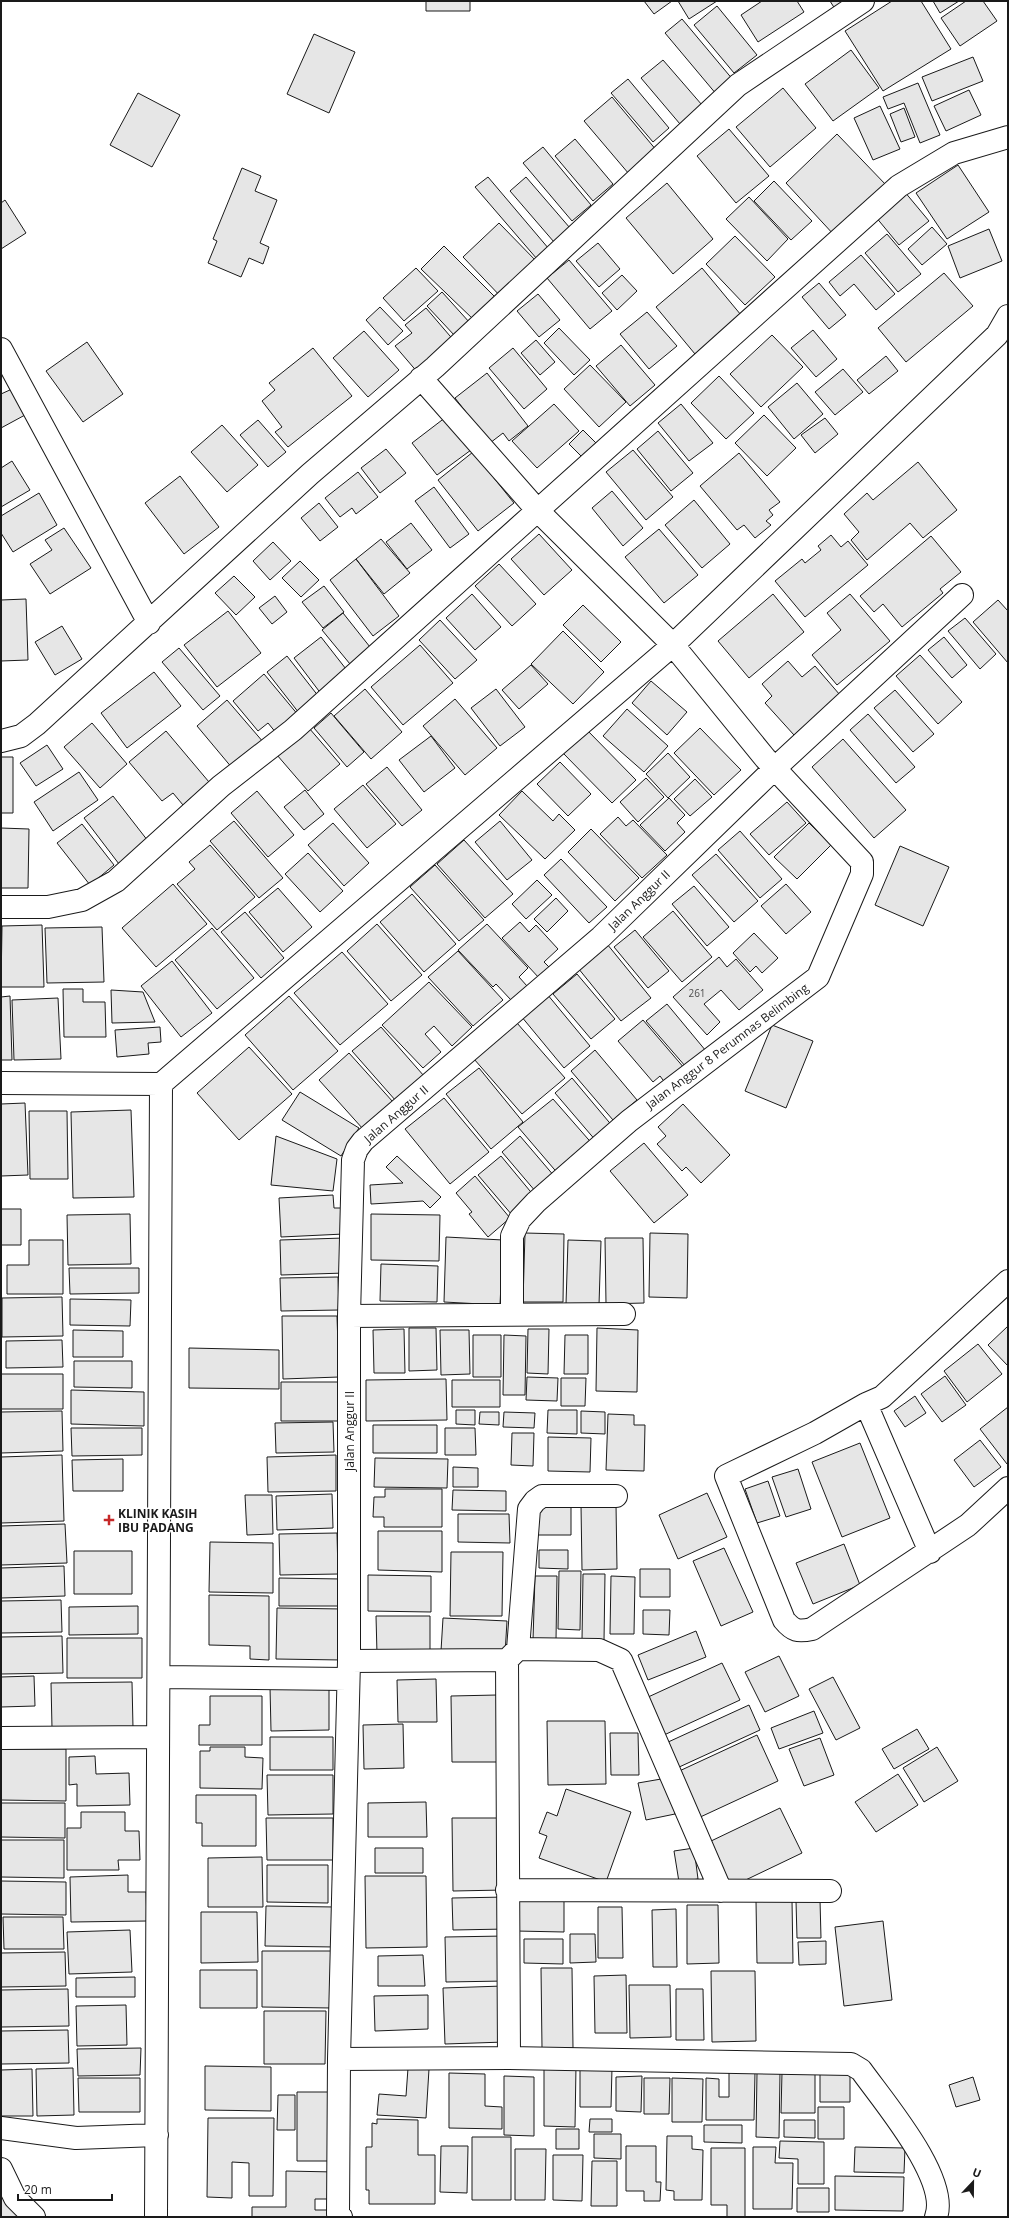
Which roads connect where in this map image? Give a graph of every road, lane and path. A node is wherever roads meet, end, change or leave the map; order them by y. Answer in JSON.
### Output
{"nodes":[{"id":1,"x":863,"y":1,"type":"edge"},
{"id":2,"x":1008,"y":137,"type":"edge"},
{"id":3,"x":1008,"y":316,"type":"edge"},
{"id":4,"x":1,"y":349,"type":"edge"},
{"id":5,"x":421,"y":378,"type":"junction"},
{"id":6,"x":538,"y":511,"type":"junction"},
{"id":7,"x":962,"y":595,"type":"dead end"},
{"id":8,"x":149,"y":623,"type":"junction"},
{"id":9,"x":673,"y":645,"type":"junction"},
{"id":10,"x":1,"y":741,"type":"edge"},
{"id":11,"x":774,"y":769,"type":"junction"},
{"id":12,"x":1,"y":907,"type":"edge"},
{"id":13,"x":1,"y":1083,"type":"edge"},
{"id":14,"x":160,"y":1084,"type":"junction"},
{"id":15,"x":1008,"y":1281,"type":"edge"},
{"id":16,"x":512,"y":1313,"type":"junction"},
{"id":17,"x":624,"y":1314,"type":"dead end"},
{"id":18,"x":349,"y":1316,"type":"junction"},
{"id":19,"x":866,"y":1404,"type":"junction"},
{"id":20,"x":1008,"y":1488,"type":"edge"},
{"id":21,"x":616,"y":1496,"type":"dead end"},
{"id":22,"x":930,"y":1552,"type":"junction"},
{"id":23,"x":512,"y":1654,"type":"junction"},
{"id":24,"x":348,"y":1670,"type":"junction"},
{"id":25,"x":159,"y":1677,"type":"junction"},
{"id":26,"x":1,"y":1738,"type":"edge"},
{"id":27,"x":158,"y":1738,"type":"junction"},
{"id":28,"x":507,"y":1890,"type":"junction"},
{"id":29,"x":721,"y":1891,"type":"junction"},
{"id":30,"x":830,"y":1891,"type":"dead end"},
{"id":31,"x":509,"y":2058,"type":"junction"},
{"id":32,"x":339,"y":2059,"type":"junction"},
{"id":33,"x":1,"y":2128,"type":"edge"},
{"id":34,"x":157,"y":2135,"type":"junction"},
{"id":35,"x":1,"y":2169,"type":"edge"},
{"id":36,"x":34,"y":2217,"type":"edge"},
{"id":37,"x":156,"y":2217,"type":"edge"},
{"id":38,"x":340,"y":2217,"type":"edge"},
{"id":39,"x":939,"y":2217,"type":"edge"}],
"edges":[{"from":1,"to":5,"type":"street"},
{"from":2,"to":6,"type":"street"},
{"from":3,"to":9,"type":"street"},
{"from":4,"to":8,"type":"street"},
{"from":5,"to":6,"type":"street","name":"Jalan Anggur 8 Perumnas Belimbing"},
{"from":5,"to":8,"type":"street"},
{"from":6,"to":9,"type":"street","name":"Jalan Anggur 8 Perumnas Belimbing"},
{"from":6,"to":12,"type":"street"},
{"from":7,"to":11,"type":"street","name":"Jalan Anggur II"},
{"from":8,"to":10,"type":"street"},
{"from":9,"to":11,"type":"street","name":"Jalan Anggur 8 Perumnas Belimbing"},
{"from":9,"to":14,"type":"street"},
{"from":11,"to":16,"type":"street","name":"Jalan Anggur 8 Perumnas Belimbing"},
{"from":11,"to":18,"type":"street","name":"Jalan Anggur II"},
{"from":13,"to":14,"type":"street"},
{"from":14,"to":25,"type":"street"},
{"from":15,"to":19,"type":"street"},
{"from":16,"to":17,"type":"street"},
{"from":16,"to":18,"type":"street"},
{"from":18,"to":24,"type":"street","name":"Jalan Anggur II"},
{"from":19,"to":22,"type":"street"},
{"from":19,"to":22,"type":"street"},
{"from":20,"to":22,"type":"street"},
{"from":21,"to":23,"type":"street"},
{"from":23,"to":24,"type":"street"},
{"from":23,"to":28,"type":"street"},
{"from":23,"to":29,"type":"street"},
{"from":24,"to":25,"type":"street"},
{"from":24,"to":32,"type":"street","name":"Jalan Anggur II"},
{"from":25,"to":27,"type":"street"},
{"from":26,"to":27,"type":"street"},
{"from":27,"to":34,"type":"street"},
{"from":28,"to":29,"type":"street"},
{"from":28,"to":31,"type":"street"},
{"from":29,"to":30,"type":"street"},
{"from":31,"to":32,"type":"street"},
{"from":31,"to":39,"type":"street"},
{"from":32,"to":38,"type":"street","name":"Jalan Anggur II"},
{"from":33,"to":34,"type":"street"},
{"from":34,"to":37,"type":"street"},
{"from":35,"to":36,"type":"street"}]}
